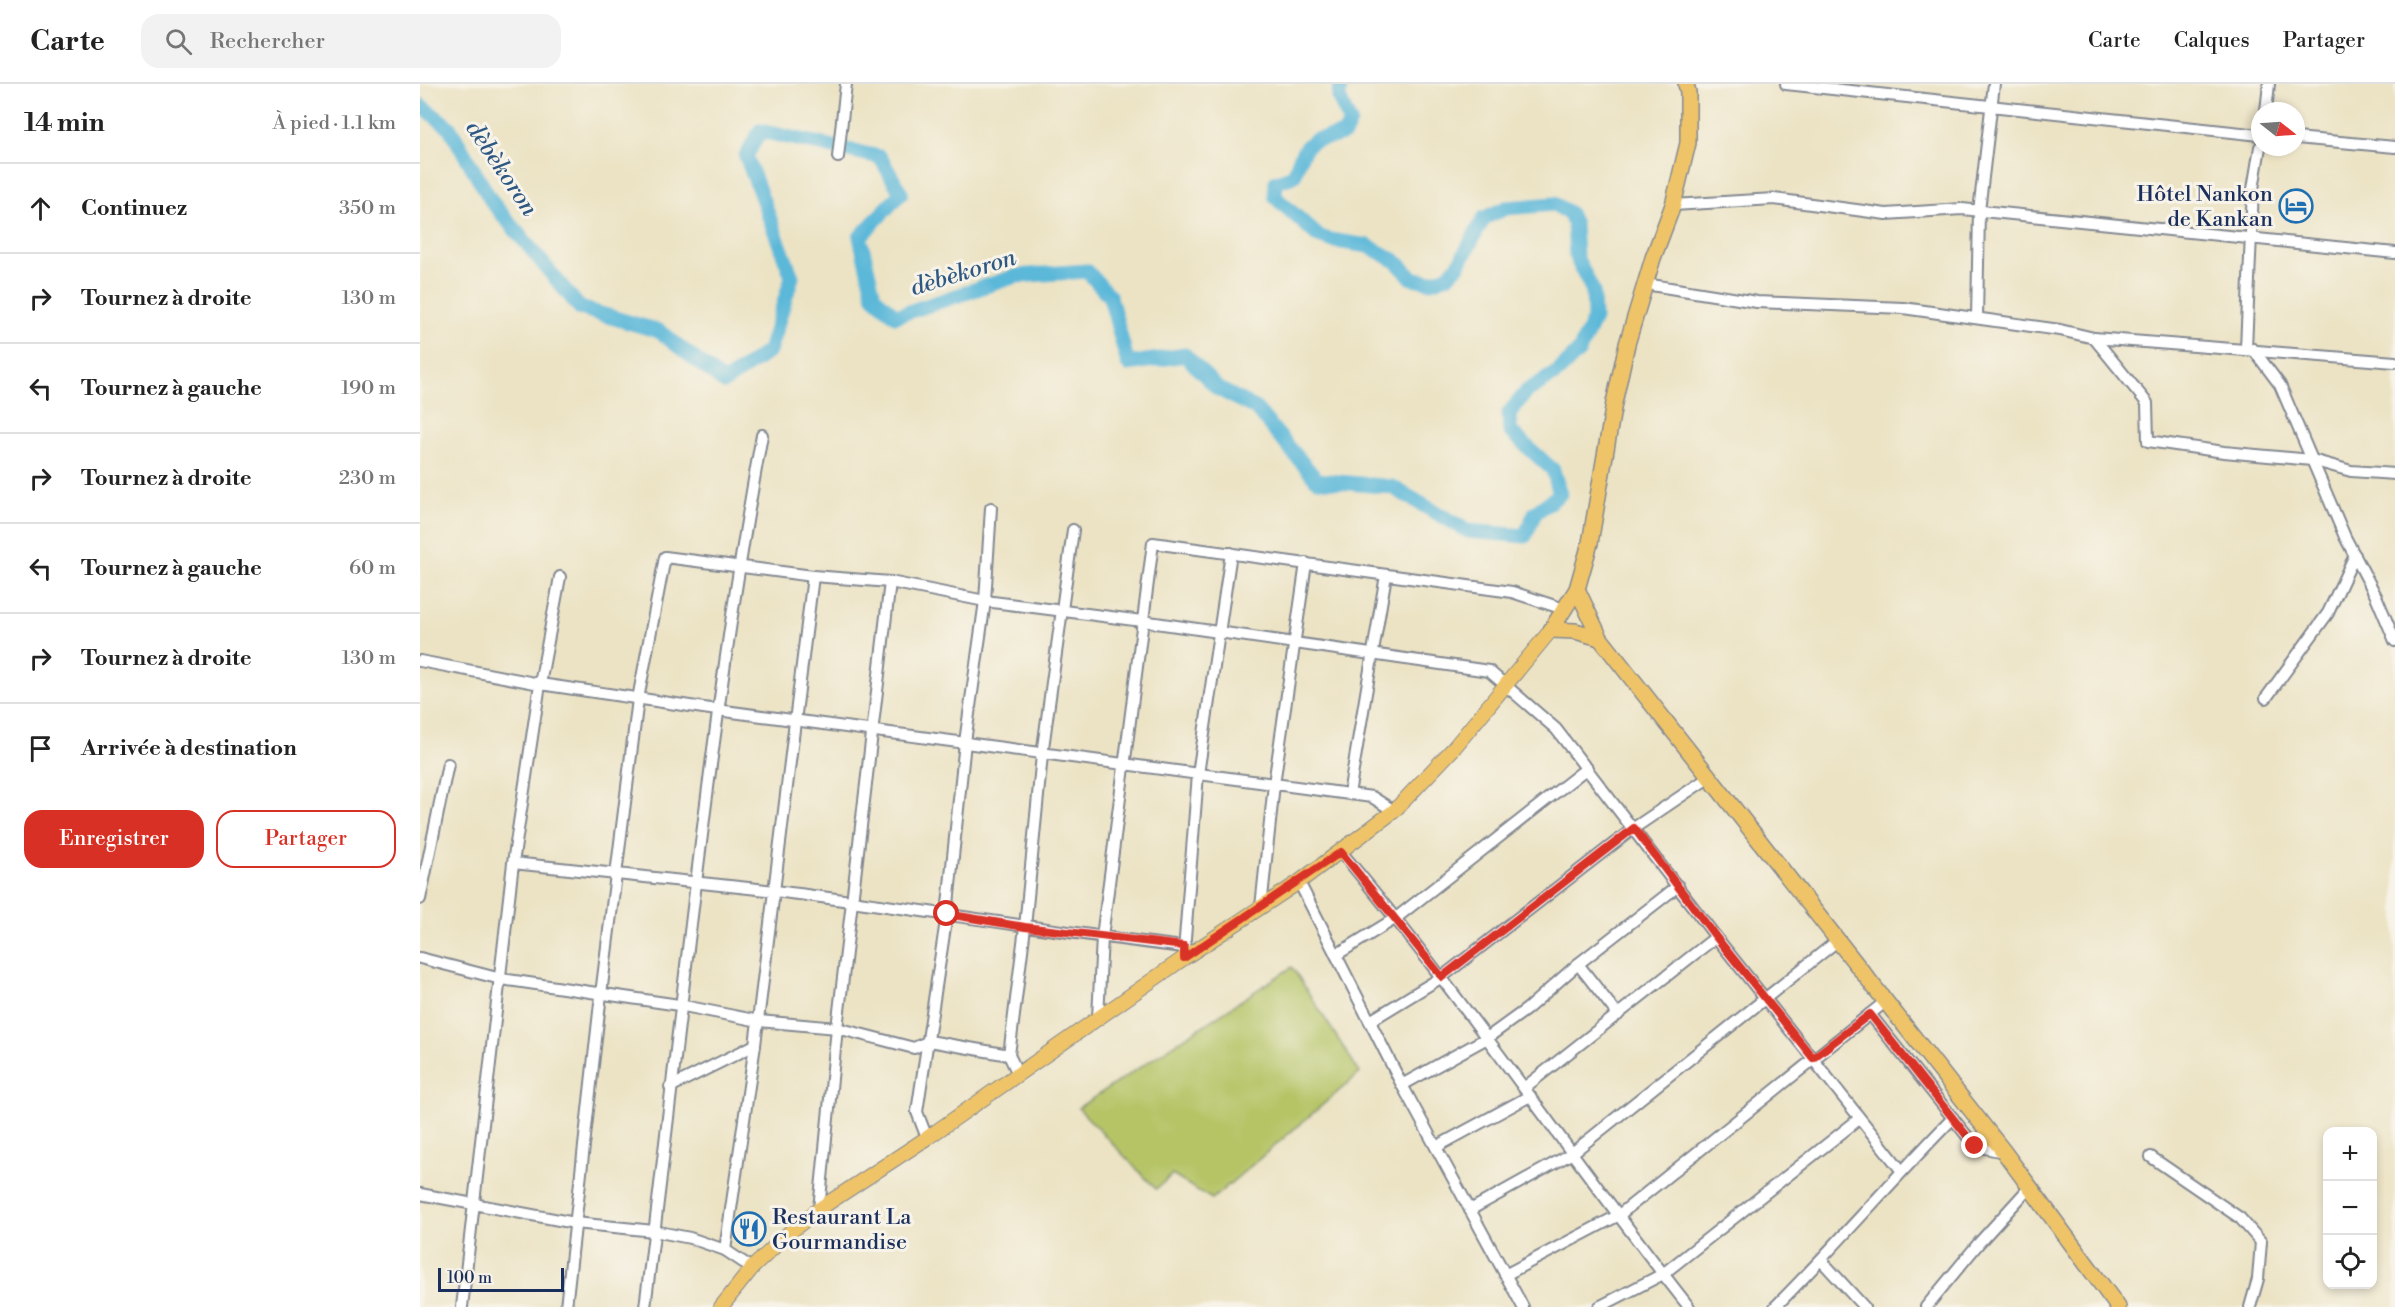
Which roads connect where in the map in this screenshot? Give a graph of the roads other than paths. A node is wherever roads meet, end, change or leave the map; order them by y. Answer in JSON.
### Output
{"nodes":[{"id":1,"x":846,"y":84,"type":"edge"},
{"id":2,"x":1686,"y":84,"type":"edge"},
{"id":3,"x":1786,"y":84,"type":"edge"},
{"id":4,"x":1994,"y":84,"type":"edge"},
{"id":5,"x":2269,"y":84,"type":"edge"},
{"id":6,"x":2267,"y":102,"type":"edge"},
{"id":7,"x":1993,"y":107,"type":"junction"},
{"id":8,"x":2251,"y":134,"type":"edge"},
{"id":9,"x":2305,"y":139,"type":"edge"},
{"id":10,"x":2395,"y":147,"type":"edge"},
{"id":11,"x":2258,"y":156,"type":"edge"},
{"id":12,"x":838,"y":157,"type":"dead end"},
{"id":13,"x":1673,"y":205,"type":"junction"},
{"id":14,"x":1979,"y":211,"type":"junction"},
{"id":15,"x":2251,"y":239,"type":"junction"},
{"id":16,"x":2395,"y":253,"type":"edge"},
{"id":17,"x":1645,"y":284,"type":"junction"},
{"id":18,"x":1977,"y":318,"type":"junction"},
{"id":19,"x":2094,"y":338,"type":"junction"},
{"id":20,"x":2250,"y":349,"type":"junction"},
{"id":21,"x":2395,"y":362,"type":"edge"},
{"id":22,"x":762,"y":435,"type":"dead end"},
{"id":23,"x":2312,"y":460,"type":"junction"},
{"id":24,"x":2395,"y":474,"type":"edge"},
{"id":25,"x":991,"y":507,"type":"dead end"},
{"id":26,"x":1073,"y":530,"type":"dead end"},
{"id":27,"x":1231,"y":553,"type":"junction"},
{"id":28,"x":2355,"y":555,"type":"junction"},
{"id":29,"x":1306,"y":563,"type":"junction"},
{"id":30,"x":738,"y":565,"type":"junction"},
{"id":31,"x":1386,"y":575,"type":"junction"},
{"id":32,"x":813,"y":576,"type":"junction"},
{"id":33,"x":560,"y":577,"type":"dead end"},
{"id":34,"x":890,"y":582,"type":"junction"},
{"id":35,"x":1577,"y":589,"type":"junction"},
{"id":36,"x":985,"y":601,"type":"junction"},
{"id":37,"x":1564,"y":609,"type":"junction"},
{"id":38,"x":1061,"y":612,"type":"junction"},
{"id":39,"x":1142,"y":621,"type":"junction"},
{"id":40,"x":1551,"y":630,"type":"junction"},
{"id":41,"x":1218,"y":632,"type":"junction"},
{"id":42,"x":1600,"y":638,"type":"junction"},
{"id":43,"x":2395,"y":641,"type":"edge"},
{"id":44,"x":1293,"y":643,"type":"junction"},
{"id":45,"x":1372,"y":654,"type":"junction"},
{"id":46,"x":420,"y":661,"type":"edge"},
{"id":47,"x":540,"y":684,"type":"junction"},
{"id":48,"x":1506,"y":685,"type":"junction"},
{"id":49,"x":2266,"y":698,"type":"dead end"},
{"id":50,"x":638,"y":699,"type":"junction"},
{"id":51,"x":717,"y":710,"type":"junction"},
{"id":52,"x":796,"y":721,"type":"junction"},
{"id":53,"x":873,"y":731,"type":"junction"},
{"id":54,"x":965,"y":742,"type":"junction"},
{"id":55,"x":1042,"y":755,"type":"junction"},
{"id":56,"x":448,"y":764,"type":"dead end"},
{"id":57,"x":1125,"y":765,"type":"junction"},
{"id":58,"x":1587,"y":768,"type":"junction"},
{"id":59,"x":1198,"y":774,"type":"junction"},
{"id":60,"x":1708,"y":778,"type":"junction"},
{"id":61,"x":1274,"y":784,"type":"junction"},
{"id":62,"x":1349,"y":794,"type":"junction"},
{"id":63,"x":1394,"y":811,"type":"junction"},
{"id":64,"x":1634,"y":828,"type":"junction"},
{"id":65,"x":1341,"y":852,"type":"junction"},
{"id":66,"x":513,"y":863,"type":"junction"},
{"id":67,"x":617,"y":874,"type":"junction"},
{"id":68,"x":1299,"y":882,"type":"junction"},
{"id":69,"x":696,"y":883,"type":"junction"},
{"id":70,"x":1678,"y":886,"type":"junction"},
{"id":71,"x":775,"y":891,"type":"junction"},
{"id":72,"x":420,"y":899,"type":"edge"},
{"id":73,"x":853,"y":902,"type":"junction"},
{"id":74,"x":1261,"y":907,"type":"junction"},
{"id":75,"x":947,"y":914,"type":"junction"},
{"id":76,"x":1396,"y":918,"type":"junction"},
{"id":77,"x":1025,"y":927,"type":"junction"},
{"id":78,"x":1102,"y":937,"type":"junction"},
{"id":79,"x":1716,"y":937,"type":"junction"},
{"id":80,"x":1838,"y":941,"type":"junction"},
{"id":81,"x":1184,"y":952,"type":"junction"},
{"id":82,"x":1336,"y":955,"type":"junction"},
{"id":83,"x":420,"y":958,"type":"edge"},
{"id":84,"x":1578,"y":964,"type":"junction"},
{"id":85,"x":1442,"y":977,"type":"junction"},
{"id":86,"x":501,"y":979,"type":"junction"},
{"id":87,"x":601,"y":994,"type":"junction"},
{"id":88,"x":1765,"y":998,"type":"junction"},
{"id":89,"x":1885,"y":1002,"type":"junction"},
{"id":90,"x":679,"y":1005,"type":"junction"},
{"id":91,"x":1870,"y":1014,"type":"junction"},
{"id":92,"x":1618,"y":1015,"type":"junction"},
{"id":93,"x":1098,"y":1018,"type":"junction"},
{"id":94,"x":759,"y":1021,"type":"junction"},
{"id":95,"x":1370,"y":1021,"type":"junction"},
{"id":96,"x":837,"y":1028,"type":"junction"},
{"id":97,"x":1487,"y":1038,"type":"junction"},
{"id":98,"x":929,"y":1041,"type":"junction"},
{"id":99,"x":755,"y":1045,"type":"junction"},
{"id":100,"x":1009,"y":1055,"type":"junction"},
{"id":101,"x":1813,"y":1058,"type":"junction"},
{"id":102,"x":1018,"y":1074,"type":"junction"},
{"id":103,"x":1402,"y":1085,"type":"junction"},
{"id":104,"x":670,"y":1088,"type":"junction"},
{"id":105,"x":1527,"y":1093,"type":"junction"},
{"id":106,"x":1953,"y":1118,"type":"junction"},
{"id":107,"x":1859,"y":1119,"type":"junction"},
{"id":108,"x":927,"y":1138,"type":"junction"},
{"id":109,"x":1436,"y":1147,"type":"junction"},
{"id":110,"x":2004,"y":1152,"type":"junction"},
{"id":111,"x":1571,"y":1154,"type":"junction"},
{"id":112,"x":2151,"y":1157,"type":"dead end"},
{"id":113,"x":1901,"y":1170,"type":"junction"},
{"id":114,"x":2029,"y":1188,"type":"junction"},
{"id":115,"x":420,"y":1194,"type":"edge"},
{"id":116,"x":475,"y":1205,"type":"junction"},
{"id":117,"x":819,"y":1209,"type":"junction"},
{"id":118,"x":1470,"y":1210,"type":"junction"},
{"id":119,"x":1619,"y":1215,"type":"junction"},
{"id":120,"x":575,"y":1222,"type":"junction"},
{"id":121,"x":654,"y":1231,"type":"junction"},
{"id":122,"x":725,"y":1250,"type":"junction"},
{"id":123,"x":1821,"y":1260,"type":"junction"},
{"id":124,"x":752,"y":1268,"type":"junction"},
{"id":125,"x":1663,"y":1274,"type":"junction"},
{"id":126,"x":1505,"y":1275,"type":"junction"},
{"id":127,"x":462,"y":1307,"type":"edge"},
{"id":128,"x":566,"y":1307,"type":"edge"},
{"id":129,"x":645,"y":1307,"type":"edge"},
{"id":130,"x":721,"y":1307,"type":"edge"},
{"id":131,"x":1523,"y":1307,"type":"edge"},
{"id":132,"x":1599,"y":1307,"type":"edge"},
{"id":133,"x":1689,"y":1307,"type":"edge"},
{"id":134,"x":1775,"y":1307,"type":"edge"},
{"id":135,"x":1864,"y":1307,"type":"edge"},
{"id":136,"x":1926,"y":1307,"type":"edge"},
{"id":137,"x":2118,"y":1307,"type":"edge"},
{"id":138,"x":2250,"y":1307,"type":"edge"}],
"edges":[{"from":1,"to":12,"type":"street"},
{"from":2,"to":13,"type":"highway"},
{"from":3,"to":7,"type":"street"},
{"from":4,"to":7,"type":"street"},
{"from":5,"to":6,"type":"street"},
{"from":7,"to":8,"type":"street"},
{"from":7,"to":14,"type":"street"},
{"from":9,"to":10,"type":"street"},
{"from":11,"to":15,"type":"street"},
{"from":13,"to":14,"type":"street"},
{"from":13,"to":17,"type":"highway"},
{"from":14,"to":15,"type":"street"},
{"from":14,"to":18,"type":"street"},
{"from":15,"to":16,"type":"street"},
{"from":15,"to":20,"type":"street"},
{"from":17,"to":18,"type":"street"},
{"from":17,"to":35,"type":"highway"},
{"from":18,"to":19,"type":"street"},
{"from":19,"to":20,"type":"street"},
{"from":19,"to":23,"type":"street"},
{"from":20,"to":21,"type":"street"},
{"from":20,"to":23,"type":"street"},
{"from":22,"to":30,"type":"street"},
{"from":23,"to":24,"type":"street"},
{"from":23,"to":28,"type":"street"},
{"from":25,"to":36,"type":"street"},
{"from":26,"to":38,"type":"street"},
{"from":27,"to":29,"type":"street"},
{"from":27,"to":39,"type":"street"},
{"from":27,"to":41,"type":"street"},
{"from":28,"to":43,"type":"street"},
{"from":28,"to":49,"type":"street"},
{"from":29,"to":31,"type":"street"},
{"from":29,"to":44,"type":"street"},
{"from":30,"to":32,"type":"street"},
{"from":30,"to":50,"type":"street"},
{"from":30,"to":51,"type":"street"},
{"from":31,"to":37,"type":"street"},
{"from":31,"to":45,"type":"street"},
{"from":32,"to":34,"type":"street"},
{"from":32,"to":52,"type":"street"},
{"from":33,"to":47,"type":"street"},
{"from":34,"to":36,"type":"street"},
{"from":34,"to":53,"type":"street"},
{"from":35,"to":37,"type":"highway"},
{"from":35,"to":42,"type":"highway"},
{"from":36,"to":38,"type":"street"},
{"from":36,"to":54,"type":"street"},
{"from":37,"to":40,"type":"highway"},
{"from":38,"to":39,"type":"street"},
{"from":38,"to":55,"type":"street"},
{"from":39,"to":41,"type":"street"},
{"from":39,"to":57,"type":"street"},
{"from":40,"to":42,"type":"highway"},
{"from":40,"to":48,"type":"main road"},
{"from":41,"to":44,"type":"street"},
{"from":41,"to":59,"type":"street"},
{"from":42,"to":60,"type":"highway"},
{"from":44,"to":45,"type":"street"},
{"from":44,"to":61,"type":"street"},
{"from":45,"to":48,"type":"street"},
{"from":45,"to":62,"type":"street"},
{"from":46,"to":47,"type":"street"},
{"from":47,"to":50,"type":"street"},
{"from":47,"to":66,"type":"street"},
{"from":48,"to":58,"type":"street"},
{"from":48,"to":63,"type":"main road"},
{"from":50,"to":51,"type":"street"},
{"from":50,"to":67,"type":"street"},
{"from":51,"to":52,"type":"street"},
{"from":51,"to":69,"type":"street"},
{"from":52,"to":53,"type":"street"},
{"from":52,"to":71,"type":"street"},
{"from":53,"to":54,"type":"street"},
{"from":53,"to":73,"type":"street"},
{"from":54,"to":55,"type":"street"},
{"from":54,"to":75,"type":"street"},
{"from":55,"to":57,"type":"street"},
{"from":55,"to":77,"type":"street"},
{"from":56,"to":72,"type":"street"},
{"from":57,"to":59,"type":"street"},
{"from":57,"to":78,"type":"street"},
{"from":58,"to":64,"type":"street"},
{"from":58,"to":76,"type":"street"},
{"from":59,"to":61,"type":"street"},
{"from":59,"to":81,"type":"street"},
{"from":60,"to":64,"type":"street"},
{"from":60,"to":80,"type":"highway"},
{"from":61,"to":62,"type":"street"},
{"from":61,"to":74,"type":"street"},
{"from":62,"to":63,"type":"street"},
{"from":63,"to":65,"type":"main road"},
{"from":64,"to":70,"type":"street"},
{"from":64,"to":85,"type":"street"},
{"from":65,"to":68,"type":"main road"},
{"from":65,"to":76,"type":"street"},
{"from":66,"to":67,"type":"street"},
{"from":66,"to":86,"type":"street"},
{"from":67,"to":69,"type":"street"},
{"from":67,"to":87,"type":"street"},
{"from":68,"to":74,"type":"main road"},
{"from":68,"to":82,"type":"street"},
{"from":69,"to":71,"type":"street"},
{"from":69,"to":90,"type":"street"},
{"from":70,"to":79,"type":"street"},
{"from":70,"to":84,"type":"street"},
{"from":71,"to":73,"type":"street"},
{"from":71,"to":94,"type":"street"},
{"from":73,"to":75,"type":"street"},
{"from":73,"to":96,"type":"street"},
{"from":74,"to":81,"type":"main road"},
{"from":75,"to":77,"type":"street"},
{"from":75,"to":98,"type":"street"},
{"from":76,"to":82,"type":"street"},
{"from":76,"to":85,"type":"street"},
{"from":77,"to":78,"type":"street"},
{"from":77,"to":100,"type":"street"},
{"from":78,"to":81,"type":"street"},
{"from":78,"to":93,"type":"street"},
{"from":79,"to":88,"type":"street"},
{"from":79,"to":92,"type":"street"},
{"from":80,"to":88,"type":"street"},
{"from":80,"to":89,"type":"highway"},
{"from":81,"to":93,"type":"main road"},
{"from":82,"to":95,"type":"street"},
{"from":83,"to":86,"type":"street"},
{"from":84,"to":92,"type":"street"},
{"from":84,"to":97,"type":"street"},
{"from":85,"to":95,"type":"street"},
{"from":85,"to":97,"type":"street"},
{"from":86,"to":87,"type":"street"},
{"from":86,"to":116,"type":"street"},
{"from":87,"to":90,"type":"street"},
{"from":87,"to":120,"type":"street"},
{"from":88,"to":101,"type":"street"},
{"from":88,"to":111,"type":"street"},
{"from":89,"to":91,"type":"street"},
{"from":89,"to":110,"type":"highway"},
{"from":90,"to":94,"type":"street"},
{"from":90,"to":104,"type":"street"},
{"from":91,"to":101,"type":"street"},
{"from":91,"to":106,"type":"street"},
{"from":92,"to":105,"type":"street"},
{"from":93,"to":102,"type":"main road"},
{"from":94,"to":96,"type":"street"},
{"from":94,"to":99,"type":"street"},
{"from":95,"to":103,"type":"street"},
{"from":96,"to":98,"type":"street"},
{"from":96,"to":117,"type":"street"},
{"from":97,"to":103,"type":"street"},
{"from":97,"to":105,"type":"street"},
{"from":98,"to":100,"type":"street"},
{"from":98,"to":108,"type":"street"},
{"from":99,"to":104,"type":"street"},
{"from":99,"to":122,"type":"street"},
{"from":100,"to":102,"type":"street"},
{"from":101,"to":107,"type":"street"},
{"from":101,"to":119,"type":"street"},
{"from":102,"to":108,"type":"main road"},
{"from":103,"to":109,"type":"street"},
{"from":104,"to":121,"type":"street"},
{"from":105,"to":109,"type":"street"},
{"from":105,"to":111,"type":"street"},
{"from":106,"to":110,"type":"street"},
{"from":106,"to":113,"type":"street"},
{"from":107,"to":113,"type":"street"},
{"from":107,"to":125,"type":"street"},
{"from":108,"to":117,"type":"main road"},
{"from":109,"to":118,"type":"street"},
{"from":110,"to":114,"type":"highway"},
{"from":111,"to":118,"type":"street"},
{"from":111,"to":119,"type":"street"},
{"from":112,"to":138,"type":"street"},
{"from":113,"to":123,"type":"street"},
{"from":114,"to":136,"type":"street"},
{"from":114,"to":137,"type":"highway"},
{"from":115,"to":116,"type":"street"},
{"from":116,"to":120,"type":"street"},
{"from":116,"to":127,"type":"street"},
{"from":117,"to":124,"type":"main road"},
{"from":118,"to":126,"type":"street"},
{"from":119,"to":125,"type":"street"},
{"from":119,"to":126,"type":"street"},
{"from":120,"to":121,"type":"street"},
{"from":120,"to":128,"type":"street"},
{"from":121,"to":122,"type":"street"},
{"from":121,"to":129,"type":"street"},
{"from":122,"to":124,"type":"street"},
{"from":123,"to":134,"type":"street"},
{"from":123,"to":135,"type":"street"},
{"from":124,"to":130,"type":"main road"},
{"from":125,"to":132,"type":"street"},
{"from":125,"to":133,"type":"street"},
{"from":126,"to":131,"type":"street"}]}
